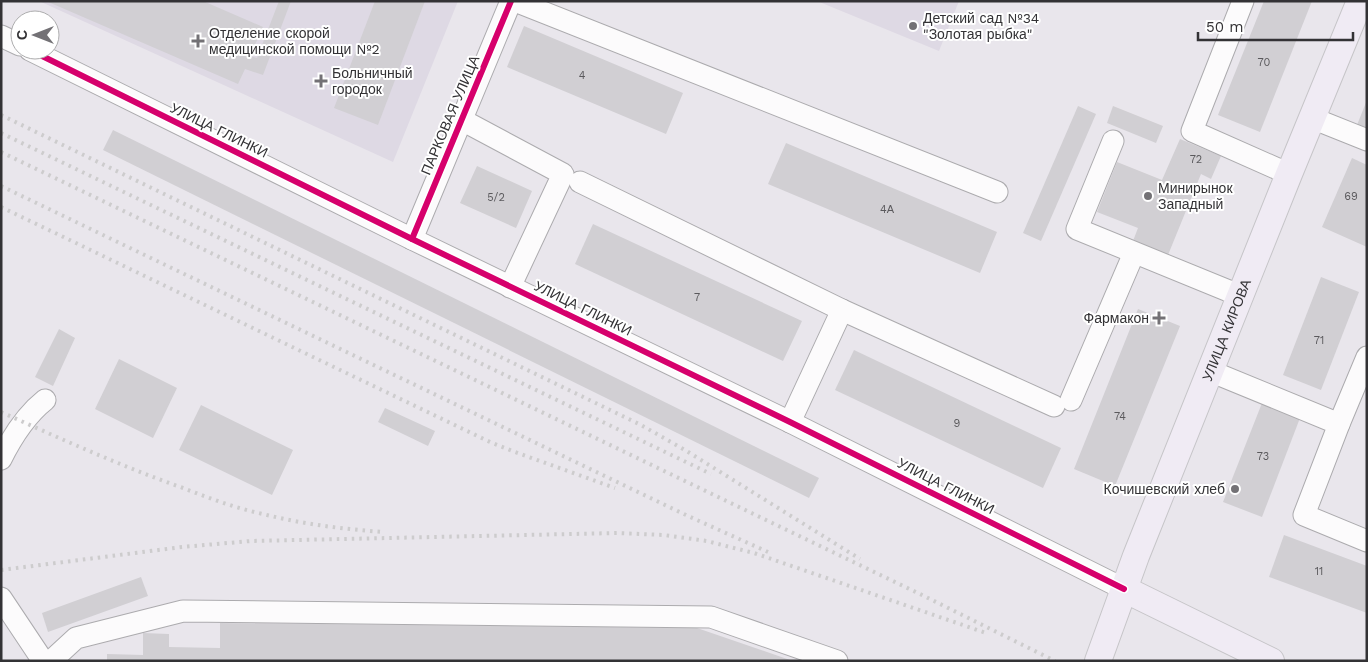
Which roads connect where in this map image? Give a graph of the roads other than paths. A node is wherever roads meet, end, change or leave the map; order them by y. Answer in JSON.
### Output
{"nodes":[{"id":1,"x":511,"y":1,"type":"edge"},
{"id":2,"x":516,"y":1,"type":"edge"},
{"id":3,"x":1243,"y":1,"type":"edge"},
{"id":4,"x":1360,"y":1,"type":"edge"},
{"id":5,"x":50,"y":60,"type":"edge"},
{"id":6,"x":1312,"y":118,"type":"junction"},
{"id":7,"x":462,"y":120,"type":"junction"},
{"id":8,"x":1367,"y":140,"type":"edge"},
{"id":9,"x":1112,"y":141,"type":"dead end"},
{"id":10,"x":1289,"y":174,"type":"junction"},
{"id":11,"x":580,"y":182,"type":"dead end"},
{"id":12,"x":997,"y":192,"type":"dead end"},
{"id":13,"x":412,"y":239,"type":"junction"},
{"id":14,"x":1134,"y":252,"type":"junction"},
{"id":15,"x":510,"y":287,"type":"junction"},
{"id":16,"x":1240,"y":296,"type":"junction"},
{"id":17,"x":842,"y":310,"type":"junction"},
{"id":18,"x":1367,"y":357,"type":"edge"},
{"id":19,"x":1210,"y":371,"type":"junction"},
{"id":20,"x":45,"y":400,"type":"dead end"},
{"id":21,"x":790,"y":422,"type":"junction"},
{"id":22,"x":1339,"y":424,"type":"junction"},
{"id":23,"x":4,"y":447,"type":"edge"},
{"id":24,"x":1367,"y":540,"type":"edge"},
{"id":25,"x":1124,"y":589,"type":"junction"},
{"id":26,"x":1,"y":598,"type":"edge"},
{"id":27,"x":43,"y":661,"type":"edge"},
{"id":28,"x":51,"y":661,"type":"edge"},
{"id":29,"x":837,"y":661,"type":"edge"},
{"id":30,"x":1098,"y":661,"type":"edge"},
{"id":31,"x":1271,"y":661,"type":"edge"}],
"edges":[{"from":1,"to":7,"type":"street","name":"ПАРКОВАЯ УЛИЦА"},
{"from":2,"to":12,"type":"street"},
{"from":3,"to":10,"type":"street"},
{"from":4,"to":6,"type":"main road","name":"УЛИЦА КИРОВА"},
{"from":5,"to":13,"type":"street","name":"УЛИЦА ГЛИНКИ"},
{"from":6,"to":8,"type":"street"},
{"from":6,"to":10,"type":"main road","name":"УЛИЦА КИРОВА"},
{"from":7,"to":13,"type":"street","name":"ПАРКОВАЯ УЛИЦА"},
{"from":7,"to":15,"type":"street"},
{"from":9,"to":14,"type":"street"},
{"from":10,"to":16,"type":"main road","name":"УЛИЦА КИРОВА"},
{"from":11,"to":17,"type":"street"},
{"from":13,"to":15,"type":"street","name":"УЛИЦА ГЛИНКИ"},
{"from":14,"to":16,"type":"street"},
{"from":14,"to":17,"type":"street"},
{"from":15,"to":21,"type":"street","name":"УЛИЦА ГЛИНКИ"},
{"from":16,"to":19,"type":"main road","name":"УЛИЦА КИРОВА"},
{"from":17,"to":21,"type":"street"},
{"from":18,"to":22,"type":"street"},
{"from":19,"to":22,"type":"street"},
{"from":19,"to":25,"type":"main road","name":"УЛИЦА КИРОВА"},
{"from":20,"to":23,"type":"street"},
{"from":21,"to":25,"type":"street","name":"УЛИЦА ГЛИНКИ"},
{"from":22,"to":24,"type":"street"},
{"from":25,"to":30,"type":"main road","name":"УЛИЦА КИРОВА"},
{"from":25,"to":31,"type":"main road","name":"УЛИЦА ГЛИНКИ"},
{"from":26,"to":27,"type":"street"},
{"from":28,"to":29,"type":"street"}]}
